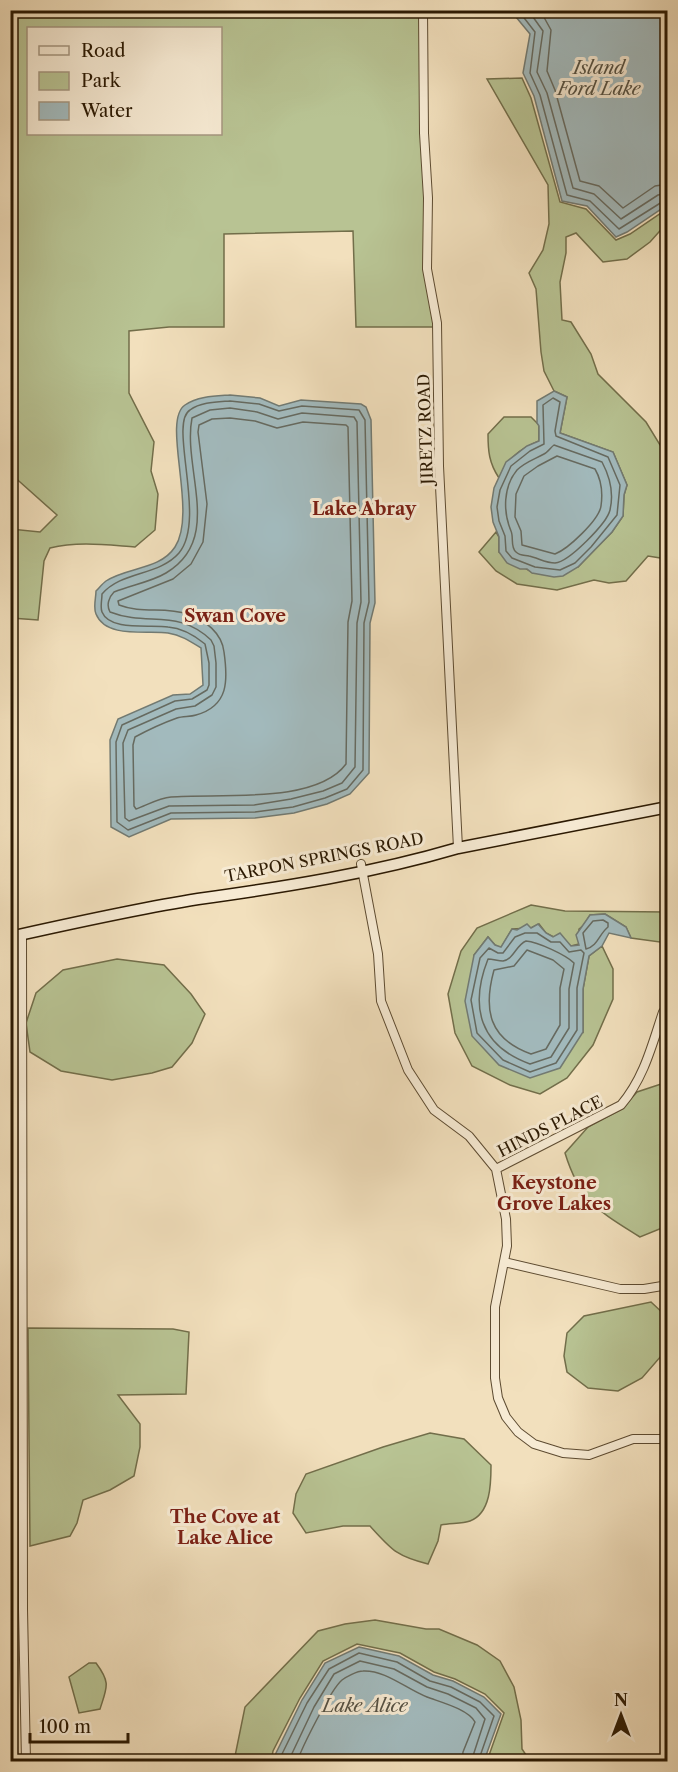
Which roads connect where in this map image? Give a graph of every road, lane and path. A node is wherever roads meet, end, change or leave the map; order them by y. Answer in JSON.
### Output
{"nodes":[{"id":1,"x":423,"y":10,"type":"edge"},
{"id":2,"x":668,"y":807,"type":"edge"},
{"id":3,"x":458,"y":848,"type":"junction"},
{"id":4,"x":362,"y":867,"type":"junction"},
{"id":5,"x":16,"y":936,"type":"edge"},
{"id":6,"x":663,"y":1011,"type":"dead end"},
{"id":7,"x":496,"y":1169,"type":"junction"},
{"id":8,"x":504,"y":1262,"type":"junction"},
{"id":9,"x":668,"y":1285,"type":"edge"},
{"id":10,"x":668,"y":1441,"type":"edge"},
{"id":11,"x":26,"y":1761,"type":"edge"}],
"edges":[{"from":1,"to":3,"type":"street","name":"JIRETZ ROAD"},
{"from":2,"to":3,"type":"main road","name":"TARPON SPRINGS ROAD"},
{"from":3,"to":4,"type":"main road","name":"TARPON SPRINGS ROAD"},
{"from":4,"to":5,"type":"main road","name":"TARPON SPRINGS ROAD"},
{"from":4,"to":7,"type":"street"},
{"from":5,"to":11,"type":"street"},
{"from":6,"to":7,"type":"street","name":"HINDS PLACE"},
{"from":7,"to":8,"type":"street"},
{"from":8,"to":9,"type":"street"},
{"from":8,"to":10,"type":"street"}]}
